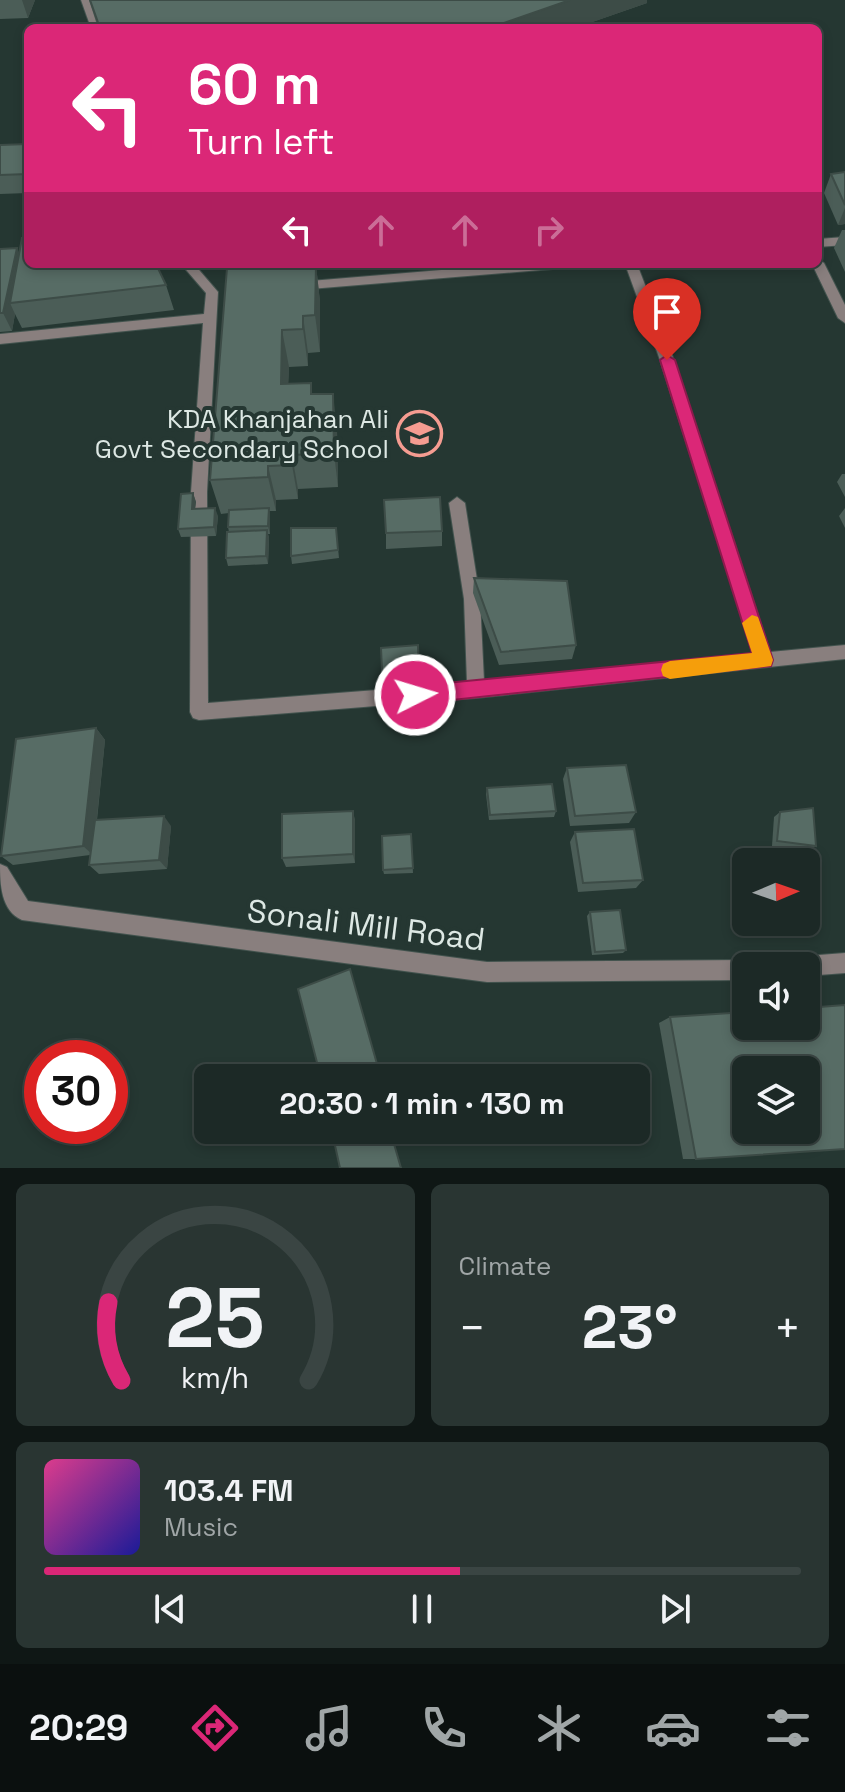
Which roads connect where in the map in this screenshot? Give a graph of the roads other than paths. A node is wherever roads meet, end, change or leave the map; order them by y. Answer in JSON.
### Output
{"nodes":[{"id":1,"x":86,"y":0,"type":"edge"},
{"id":2,"x":95,"y":24,"type":"edge"},
{"id":3,"x":845,"y":241,"type":"edge"},
{"id":4,"x":822,"y":243,"type":"edge"},
{"id":5,"x":192,"y":268,"type":"edge"},
{"id":6,"x":515,"y":268,"type":"edge"},
{"id":7,"x":632,"y":268,"type":"edge"},
{"id":8,"x":820,"y":268,"type":"edge"},
{"id":9,"x":289,"y":286,"type":"edge"},
{"id":10,"x":211,"y":318,"type":"junction"},
{"id":11,"x":845,"y":318,"type":"edge"},
{"id":12,"x":0,"y":339,"type":"edge"},
{"id":13,"x":457,"y":503,"type":"dead end"},
{"id":14,"x":845,"y":652,"type":"edge"},
{"id":15,"x":764,"y":660,"type":"junction"},
{"id":16,"x":476,"y":690,"type":"junction"},
{"id":17,"x":0,"y":874,"type":"edge"},
{"id":18,"x":845,"y":963,"type":"edge"},
{"id":19,"x":820,"y":965,"type":"edge"},
{"id":20,"x":732,"y":970,"type":"edge"}],
"edges":[{"from":1,"to":2,"type":"street"},
{"from":3,"to":4,"type":"street"},
{"from":5,"to":10,"type":"street"},
{"from":6,"to":9,"type":"street"},
{"from":7,"to":15,"type":"street"},
{"from":8,"to":11,"type":"street"},
{"from":10,"to":12,"type":"street"},
{"from":10,"to":16,"type":"street"},
{"from":13,"to":16,"type":"street"},
{"from":14,"to":15,"type":"street"},
{"from":15,"to":16,"type":"street"},
{"from":17,"to":20,"type":"street","name":"Sonali Mill Road"},
{"from":18,"to":19,"type":"street"}]}
